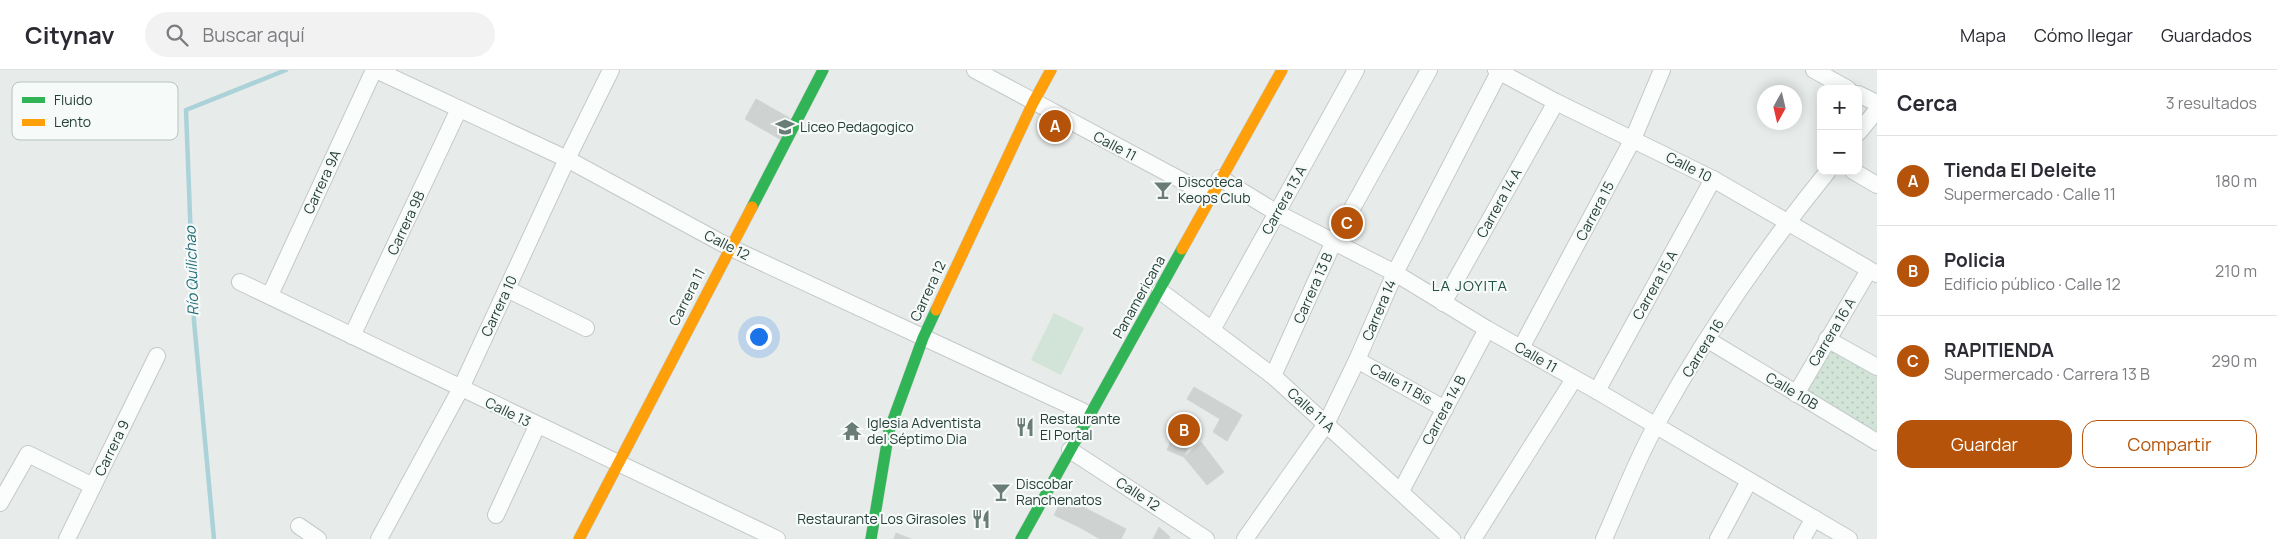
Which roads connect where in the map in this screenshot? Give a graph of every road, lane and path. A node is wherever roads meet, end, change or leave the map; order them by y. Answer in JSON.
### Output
{"nodes":[{"id":1,"x":375,"y":70,"type":"edge"},
{"id":2,"x":611,"y":70,"type":"edge"},
{"id":3,"x":823,"y":70,"type":"edge"},
{"id":4,"x":975,"y":70,"type":"edge"},
{"id":5,"x":1051,"y":70,"type":"edge"},
{"id":6,"x":1272,"y":70,"type":"edge"},
{"id":7,"x":1282,"y":70,"type":"edge"},
{"id":8,"x":1356,"y":70,"type":"edge"},
{"id":9,"x":1429,"y":70,"type":"edge"},
{"id":10,"x":1662,"y":70,"type":"edge"},
{"id":11,"x":1814,"y":70,"type":"edge"},
{"id":12,"x":1497,"y":71,"type":"edge"},
{"id":13,"x":1841,"y":85,"type":"edge"},
{"id":14,"x":1862,"y":96,"type":"edge"},
{"id":15,"x":1556,"y":102,"type":"junction"},
{"id":16,"x":1033,"y":103,"type":"junction"},
{"id":17,"x":1877,"y":103,"type":"edge"},
{"id":18,"x":459,"y":109,"type":"junction"},
{"id":19,"x":1877,"y":110,"type":"edge"},
{"id":20,"x":1861,"y":130,"type":"edge"},
{"id":21,"x":1633,"y":139,"type":"junction"},
{"id":22,"x":567,"y":159,"type":"junction"},
{"id":23,"x":1825,"y":175,"type":"edge"},
{"id":24,"x":1860,"y":175,"type":"edge"},
{"id":25,"x":1220,"y":178,"type":"junction"},
{"id":26,"x":1713,"y":179,"type":"junction"},
{"id":27,"x":1877,"y":185,"type":"edge"},
{"id":28,"x":1203,"y":192,"type":"junction"},
{"id":29,"x":1278,"y":212,"type":"junction"},
{"id":30,"x":1787,"y":222,"type":"junction"},
{"id":31,"x":1334,"y":241,"type":"junction"},
{"id":32,"x":729,"y":247,"type":"junction"},
{"id":33,"x":1873,"y":272,"type":"edge"},
{"id":34,"x":1395,"y":273,"type":"junction"},
{"id":35,"x":240,"y":282,"type":"dead end"},
{"id":36,"x":507,"y":289,"type":"junction"},
{"id":37,"x":1160,"y":291,"type":"junction"},
{"id":38,"x":270,"y":295,"type":"junction"},
{"id":39,"x":1443,"y":303,"type":"junction"},
{"id":40,"x":586,"y":328,"type":"dead end"},
{"id":41,"x":1487,"y":329,"type":"junction"},
{"id":42,"x":1212,"y":330,"type":"junction"},
{"id":43,"x":352,"y":336,"type":"junction"},
{"id":44,"x":923,"y":338,"type":"junction"},
{"id":45,"x":1827,"y":339,"type":"junction"},
{"id":46,"x":1708,"y":340,"type":"junction"},
{"id":47,"x":1521,"y":348,"type":"junction"},
{"id":48,"x":157,"y":356,"type":"dead end"},
{"id":49,"x":1357,"y":360,"type":"junction"},
{"id":50,"x":1877,"y":368,"type":"edge"},
{"id":51,"x":1273,"y":376,"type":"junction"},
{"id":52,"x":1574,"y":379,"type":"junction"},
{"id":53,"x":460,"y":388,"type":"junction"},
{"id":54,"x":1597,"y":391,"type":"junction"},
{"id":55,"x":1796,"y":394,"type":"junction"},
{"id":56,"x":1445,"y":409,"type":"junction"},
{"id":57,"x":1082,"y":411,"type":"junction"},
{"id":58,"x":1326,"y":424,"type":"junction"},
{"id":59,"x":537,"y":426,"type":"junction"},
{"id":60,"x":1655,"y":426,"type":"junction"},
{"id":61,"x":1877,"y":442,"type":"edge"},
{"id":62,"x":1070,"y":450,"type":"junction"},
{"id":63,"x":618,"y":464,"type":"junction"},
{"id":64,"x":1749,"y":481,"type":"junction"},
{"id":65,"x":93,"y":486,"type":"junction"},
{"id":66,"x":1401,"y":491,"type":"junction"},
{"id":67,"x":0,"y":503,"type":"edge"},
{"id":68,"x":496,"y":515,"type":"dead end"},
{"id":69,"x":1814,"y":518,"type":"junction"},
{"id":70,"x":299,"y":526,"type":"dead end"},
{"id":71,"x":67,"y":539,"type":"edge"},
{"id":72,"x":318,"y":539,"type":"edge"},
{"id":73,"x":379,"y":539,"type":"edge"},
{"id":74,"x":579,"y":539,"type":"edge"},
{"id":75,"x":777,"y":539,"type":"edge"},
{"id":76,"x":871,"y":539,"type":"edge"},
{"id":77,"x":1011,"y":539,"type":"edge"},
{"id":78,"x":1021,"y":539,"type":"edge"},
{"id":79,"x":1206,"y":539,"type":"edge"},
{"id":80,"x":1244,"y":539,"type":"edge"},
{"id":81,"x":1452,"y":539,"type":"edge"},
{"id":82,"x":1473,"y":539,"type":"edge"},
{"id":83,"x":1604,"y":539,"type":"edge"},
{"id":84,"x":1718,"y":539,"type":"edge"},
{"id":85,"x":1802,"y":539,"type":"edge"},
{"id":86,"x":1849,"y":539,"type":"edge"}],
"edges":[{"from":1,"to":18,"type":"street","name":"Calle 12"},
{"from":1,"to":38,"type":"street","name":"Carrera 9A"},
{"from":2,"to":22,"type":"street","name":"Carrera 10"},
{"from":3,"to":32,"type":"main road","name":"Carrera 11"},
{"from":4,"to":16,"type":"street","name":"Calle 11"},
{"from":5,"to":16,"type":"main road","name":"Carrera 12"},
{"from":6,"to":28,"type":"main road","name":"Panamericana"},
{"from":7,"to":25,"type":"main road","name":"Panamericana"},
{"from":8,"to":29,"type":"street","name":"Carrera 13 A"},
{"from":9,"to":31,"type":"street","name":"Carrera 13 B"},
{"from":10,"to":21,"type":"street","name":"Carrera 15"},
{"from":11,"to":13,"type":"street"},
{"from":12,"to":15,"type":"street","name":"Calle 10"},
{"from":12,"to":34,"type":"street","name":"Carrera 14"},
{"from":14,"to":17,"type":"street"},
{"from":15,"to":21,"type":"street","name":"Calle 10"},
{"from":15,"to":39,"type":"street","name":"Carrera 14 A"},
{"from":16,"to":28,"type":"street","name":"Calle 11"},
{"from":16,"to":44,"type":"main road","name":"Carrera 12"},
{"from":18,"to":22,"type":"street","name":"Calle 12"},
{"from":18,"to":43,"type":"street","name":"Carrera 9B"},
{"from":19,"to":20,"type":"street"},
{"from":21,"to":26,"type":"street","name":"Calle 10"},
{"from":21,"to":47,"type":"street","name":"Carrera 15"},
{"from":22,"to":32,"type":"street","name":"Calle 12"},
{"from":22,"to":36,"type":"street","name":"Carrera 10"},
{"from":23,"to":30,"type":"street","name":"Carrera 16"},
{"from":24,"to":27,"type":"street"},
{"from":25,"to":29,"type":"street","name":"Calle 11"},
{"from":25,"to":37,"type":"main road","name":"Panamericana"},
{"from":26,"to":30,"type":"street","name":"Calle 10"},
{"from":26,"to":54,"type":"street","name":"Carrera 15 A"},
{"from":28,"to":57,"type":"main road","name":"Panamericana"},
{"from":29,"to":31,"type":"street","name":"Calle 11"},
{"from":29,"to":42,"type":"street","name":"Carrera 13 A"},
{"from":30,"to":33,"type":"street","name":"Calle 10"},
{"from":30,"to":46,"type":"street","name":"Carrera 16"},
{"from":31,"to":34,"type":"street","name":"Calle 11"},
{"from":31,"to":51,"type":"street","name":"Carrera 13 B"},
{"from":32,"to":44,"type":"street","name":"Calle 12"},
{"from":32,"to":63,"type":"main road","name":"Carrera 11"},
{"from":33,"to":45,"type":"street","name":"Carrera 16 A"},
{"from":34,"to":39,"type":"street","name":"Calle 11"},
{"from":34,"to":49,"type":"street","name":"Carrera 14"},
{"from":35,"to":38,"type":"street","name":"Calle 13"},
{"from":36,"to":40,"type":"street"},
{"from":36,"to":53,"type":"street","name":"Carrera 10"},
{"from":37,"to":42,"type":"street","name":"Calle 11 A"},
{"from":37,"to":62,"type":"main road","name":"Panamericana"},
{"from":38,"to":43,"type":"street","name":"Calle 13"},
{"from":39,"to":41,"type":"street","name":"Calle 11"},
{"from":41,"to":47,"type":"street","name":"Calle 11"},
{"from":41,"to":56,"type":"street","name":"Carrera 14 B"},
{"from":42,"to":51,"type":"street","name":"Calle 11 A"},
{"from":43,"to":53,"type":"street","name":"Calle 13"},
{"from":44,"to":57,"type":"street","name":"Calle 12"},
{"from":44,"to":76,"type":"main road","name":"Carrera 12"},
{"from":45,"to":50,"type":"street"},
{"from":45,"to":55,"type":"street","name":"Carrera 16 A"},
{"from":46,"to":55,"type":"street","name":"Calle 10B"},
{"from":46,"to":60,"type":"street","name":"Carrera 16"},
{"from":47,"to":52,"type":"street","name":"Calle 11"},
{"from":48,"to":65,"type":"street","name":"Carrera 9"},
{"from":49,"to":56,"type":"street","name":"Calle 11 Bis"},
{"from":49,"to":58,"type":"street","name":"Carrera 14"},
{"from":51,"to":58,"type":"street","name":"Calle 11 A"},
{"from":52,"to":54,"type":"street","name":"Calle 11"},
{"from":52,"to":82,"type":"street"},
{"from":53,"to":59,"type":"street","name":"Calle 13"},
{"from":53,"to":73,"type":"street","name":"Carrera 10"},
{"from":54,"to":60,"type":"street","name":"Calle 11"},
{"from":55,"to":61,"type":"street","name":"Calle 10B"},
{"from":56,"to":66,"type":"street","name":"Carrera 14 B"},
{"from":57,"to":77,"type":"main road","name":"Panamericana"},
{"from":58,"to":66,"type":"street","name":"Calle 11 A"},
{"from":58,"to":80,"type":"street","name":"Carrera 14"},
{"from":59,"to":63,"type":"street","name":"Calle 13"},
{"from":59,"to":68,"type":"street"},
{"from":60,"to":64,"type":"street","name":"Calle 11"},
{"from":60,"to":83,"type":"street","name":"Carrera 16"},
{"from":62,"to":78,"type":"main road","name":"Panamericana"},
{"from":62,"to":79,"type":"street","name":"Calle 12"},
{"from":63,"to":74,"type":"main road","name":"Carrera 11"},
{"from":63,"to":75,"type":"street","name":"Calle 13"},
{"from":64,"to":69,"type":"street","name":"Calle 11"},
{"from":64,"to":84,"type":"street"},
{"from":65,"to":67,"type":"street"},
{"from":65,"to":71,"type":"street","name":"Carrera 9"},
{"from":66,"to":81,"type":"street","name":"Calle 11 A"},
{"from":69,"to":85,"type":"street"},
{"from":69,"to":86,"type":"street","name":"Calle 11"},
{"from":70,"to":72,"type":"street"}]}
